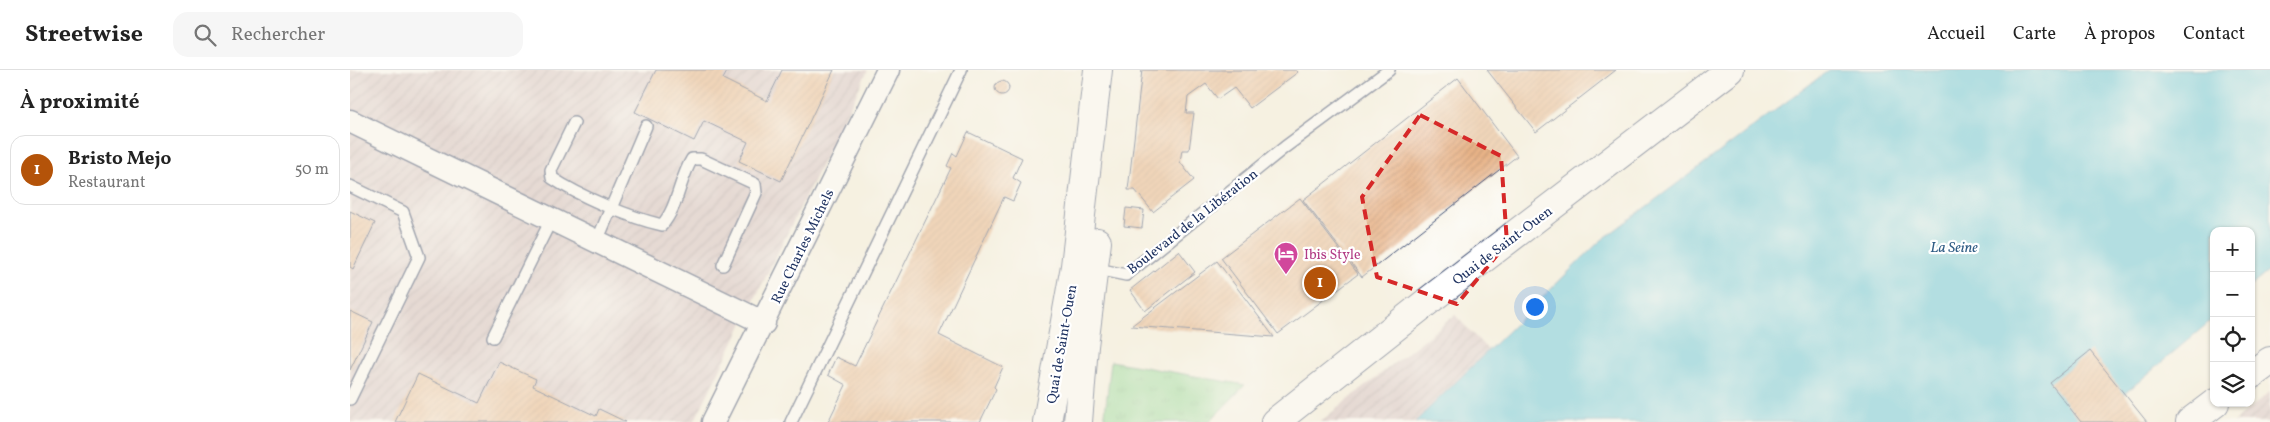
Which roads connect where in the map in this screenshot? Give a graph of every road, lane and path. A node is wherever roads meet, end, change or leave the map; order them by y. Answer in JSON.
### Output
{"nodes":[{"id":1,"x":888,"y":70,"type":"edge"},
{"id":2,"x":961,"y":70,"type":"edge"},
{"id":3,"x":1098,"y":70,"type":"edge"},
{"id":4,"x":1117,"y":70,"type":"edge"},
{"id":5,"x":1389,"y":70,"type":"edge"},
{"id":6,"x":1730,"y":70,"type":"edge"},
{"id":7,"x":350,"y":121,"type":"edge"},
{"id":8,"x":574,"y":123,"type":"dead end"},
{"id":9,"x":646,"y":126,"type":"dead end"},
{"id":10,"x":350,"y":186,"type":"edge"},
{"id":11,"x":611,"y":207,"type":"junction"},
{"id":12,"x":552,"y":220,"type":"junction"},
{"id":13,"x":597,"y":241,"type":"junction"},
{"id":14,"x":723,"y":265,"type":"dead end"},
{"id":15,"x":1084,"y":267,"type":"junction"},
{"id":16,"x":764,"y":323,"type":"junction"},
{"id":17,"x":494,"y":337,"type":"dead end"},
{"id":18,"x":2270,"y":361,"type":"edge"},
{"id":19,"x":2255,"y":372,"type":"edge"},
{"id":20,"x":350,"y":399,"type":"edge"},
{"id":21,"x":2210,"y":407,"type":"edge"},
{"id":22,"x":1080,"y":418,"type":"edge"},
{"id":23,"x":713,"y":422,"type":"edge"},
{"id":24,"x":791,"y":422,"type":"edge"},
{"id":25,"x":1046,"y":422,"type":"edge"},
{"id":26,"x":1275,"y":422,"type":"edge"},
{"id":27,"x":2190,"y":422,"type":"edge"}],
"edges":[{"from":1,"to":16,"type":"street","name":"Rue Charles Michels"},
{"from":2,"to":24,"type":"lane"},
{"from":3,"to":15,"type":"main road"},
{"from":4,"to":15,"type":"main road"},
{"from":5,"to":15,"type":"lane","name":"Boulevard de la Libération"},
{"from":6,"to":26,"type":"main road","name":"Quai de Saint-Ouen"},
{"from":7,"to":12,"type":"street"},
{"from":8,"to":11,"type":"lane"},
{"from":9,"to":11,"type":"lane"},
{"from":10,"to":20,"type":"lane"},
{"from":11,"to":13,"type":"lane"},
{"from":11,"to":14,"type":"lane"},
{"from":12,"to":13,"type":"street"},
{"from":12,"to":17,"type":"lane"},
{"from":13,"to":16,"type":"street"},
{"from":15,"to":22,"type":"main road"},
{"from":15,"to":25,"type":"main road","name":"Quai de Saint-Ouen"},
{"from":16,"to":23,"type":"street","name":"Rue Charles Michels"},
{"from":18,"to":19,"type":"main road"},
{"from":21,"to":27,"type":"main road"}]}
